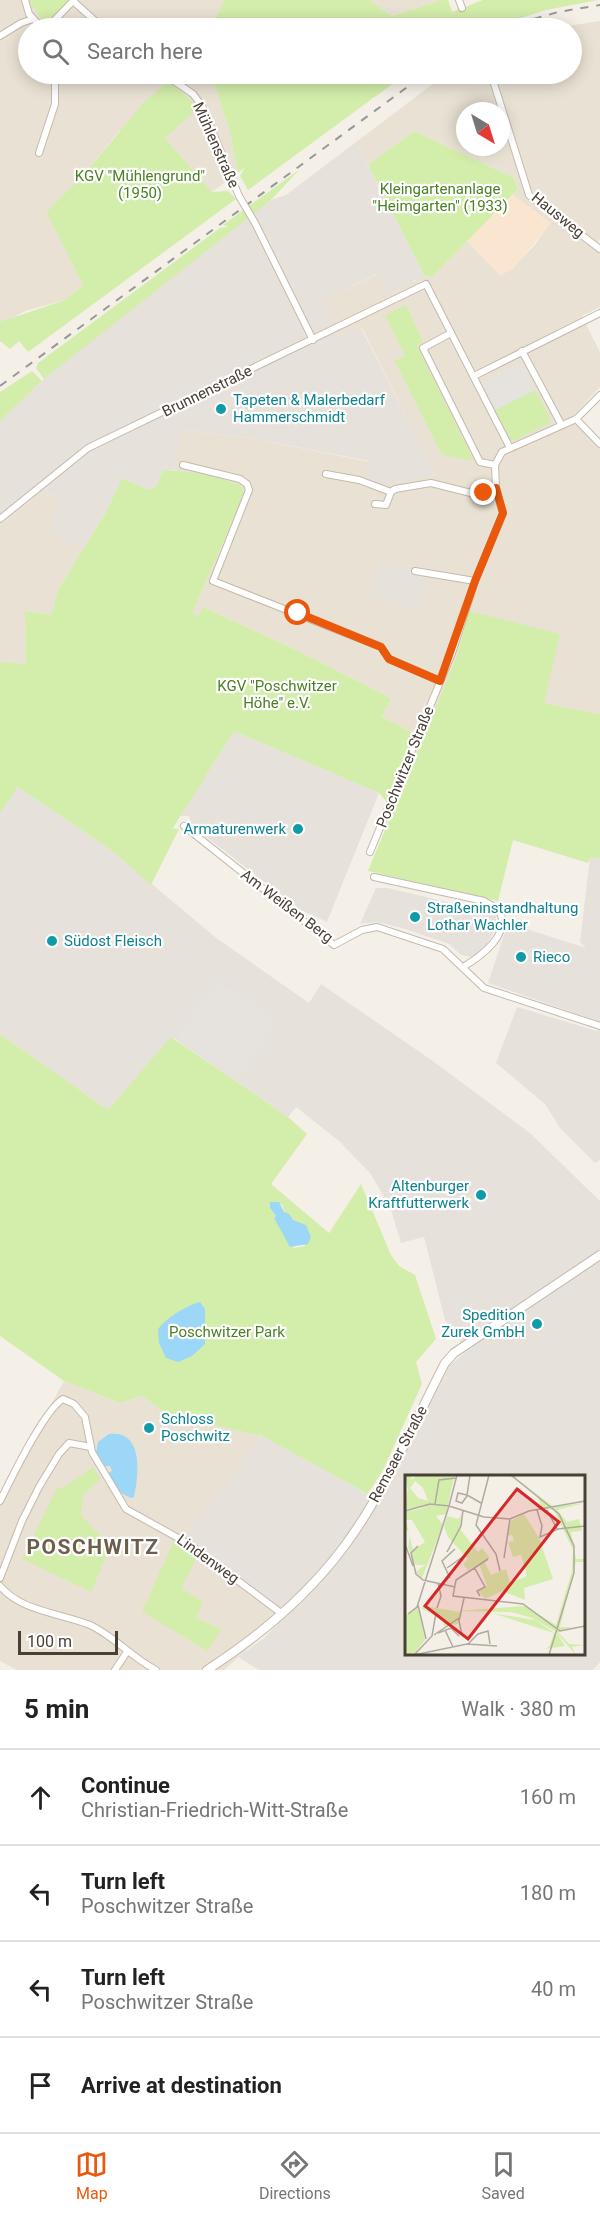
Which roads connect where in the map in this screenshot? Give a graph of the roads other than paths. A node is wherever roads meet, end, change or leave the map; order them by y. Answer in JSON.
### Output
{"nodes":[{"id":1,"x":25,"y":0,"type":"edge"},
{"id":2,"x":459,"y":0,"type":"edge"},
{"id":3,"x":74,"y":1,"type":"edge"},
{"id":4,"x":462,"y":8,"type":"dead end"},
{"id":5,"x":33,"y":18,"type":"edge"},
{"id":6,"x":57,"y":18,"type":"edge"},
{"id":7,"x":92,"y":18,"type":"edge"},
{"id":8,"x":18,"y":25,"type":"edge"},
{"id":9,"x":0,"y":36,"type":"edge"},
{"id":10,"x":55,"y":84,"type":"edge"},
{"id":11,"x":178,"y":84,"type":"edge"},
{"id":12,"x":494,"y":84,"type":"edge"},
{"id":13,"x":39,"y":153,"type":"dead end"},
{"id":14,"x":600,"y":249,"type":"edge"},
{"id":15,"x":600,"y":313,"type":"edge"},
{"id":16,"x":451,"y":333,"type":"junction"},
{"id":17,"x":313,"y":340,"type":"junction"},
{"id":18,"x":522,"y":351,"type":"junction"},
{"id":19,"x":474,"y":376,"type":"junction"},
{"id":20,"x":600,"y":396,"type":"edge"},
{"id":21,"x":576,"y":419,"type":"junction"},
{"id":22,"x":561,"y":424,"type":"junction"},
{"id":23,"x":600,"y":444,"type":"edge"},
{"id":24,"x":510,"y":448,"type":"junction"},
{"id":25,"x":183,"y":465,"type":"dead end"},
{"id":26,"x":495,"y":465,"type":"junction"},
{"id":27,"x":326,"y":474,"type":"dead end"},
{"id":28,"x":496,"y":488,"type":"junction"},
{"id":29,"x":391,"y":492,"type":"junction"},
{"id":30,"x":375,"y":504,"type":"dead end"},
{"id":31,"x":0,"y":519,"type":"edge"},
{"id":32,"x":415,"y":571,"type":"dead end"},
{"id":33,"x":475,"y":581,"type":"junction"},
{"id":34,"x":440,"y":681,"type":"junction"},
{"id":35,"x":184,"y":826,"type":"dead end"},
{"id":36,"x":370,"y":852,"type":"dead end"},
{"id":37,"x":374,"y":877,"type":"dead end"},
{"id":38,"x":463,"y":967,"type":"junction"},
{"id":39,"x":600,"y":1026,"type":"edge"},
{"id":40,"x":600,"y":1255,"type":"edge"},
{"id":41,"x":91,"y":1447,"type":"junction"},
{"id":42,"x":0,"y":1502,"type":"edge"},
{"id":43,"x":0,"y":1578,"type":"edge"},
{"id":44,"x":0,"y":1586,"type":"edge"},
{"id":45,"x":281,"y":1613,"type":"junction"},
{"id":46,"x":127,"y":1652,"type":"junction"},
{"id":47,"x":114,"y":1670,"type":"edge"},
{"id":48,"x":156,"y":1670,"type":"edge"},
{"id":49,"x":207,"y":1670,"type":"edge"}],
"edges":[{"from":1,"to":5,"type":"street"},
{"from":2,"to":4,"type":"street"},
{"from":3,"to":6,"type":"street"},
{"from":3,"to":7,"type":"street"},
{"from":8,"to":9,"type":"street"},
{"from":10,"to":13,"type":"street"},
{"from":11,"to":17,"type":"street","name":"Mühlenstraße","bridge":true},
{"from":12,"to":14,"type":"street","name":"Hausweg"},
{"from":15,"to":18,"type":"street"},
{"from":16,"to":17,"type":"street","name":"Brunnenstraße"},
{"from":16,"to":19,"type":"street"},
{"from":16,"to":26,"type":"street"},
{"from":17,"to":31,"type":"street","name":"Brunnenstraße"},
{"from":18,"to":19,"type":"street"},
{"from":18,"to":22,"type":"street"},
{"from":19,"to":24,"type":"street"},
{"from":20,"to":21,"type":"street"},
{"from":21,"to":22,"type":"street"},
{"from":21,"to":23,"type":"street"},
{"from":22,"to":24,"type":"street"},
{"from":24,"to":26,"type":"street"},
{"from":25,"to":34,"type":"street"},
{"from":26,"to":28,"type":"street","name":"Poschwitzer Straße"},
{"from":27,"to":29,"type":"street"},
{"from":28,"to":29,"type":"street"},
{"from":28,"to":33,"type":"street","name":"Poschwitzer Straße"},
{"from":29,"to":30,"type":"street"},
{"from":32,"to":33,"type":"street"},
{"from":33,"to":34,"type":"street","name":"Poschwitzer Straße"},
{"from":34,"to":36,"type":"street","name":"Poschwitzer Straße"},
{"from":35,"to":38,"type":"street","name":"Am Weißen Berg"},
{"from":37,"to":38,"type":"street"},
{"from":38,"to":39,"type":"street","name":"Am Weißen Berg"},
{"from":40,"to":45,"type":"street","name":"Remsaer Straße"},
{"from":41,"to":42,"type":"street","name":"Lindenweg"},
{"from":41,"to":43,"type":"street"},
{"from":41,"to":45,"type":"street","name":"Lindenweg"},
{"from":44,"to":46,"type":"street"},
{"from":45,"to":49,"type":"street","name":"Remsaer Straße"},
{"from":46,"to":47,"type":"street"},
{"from":46,"to":48,"type":"street"}]}
